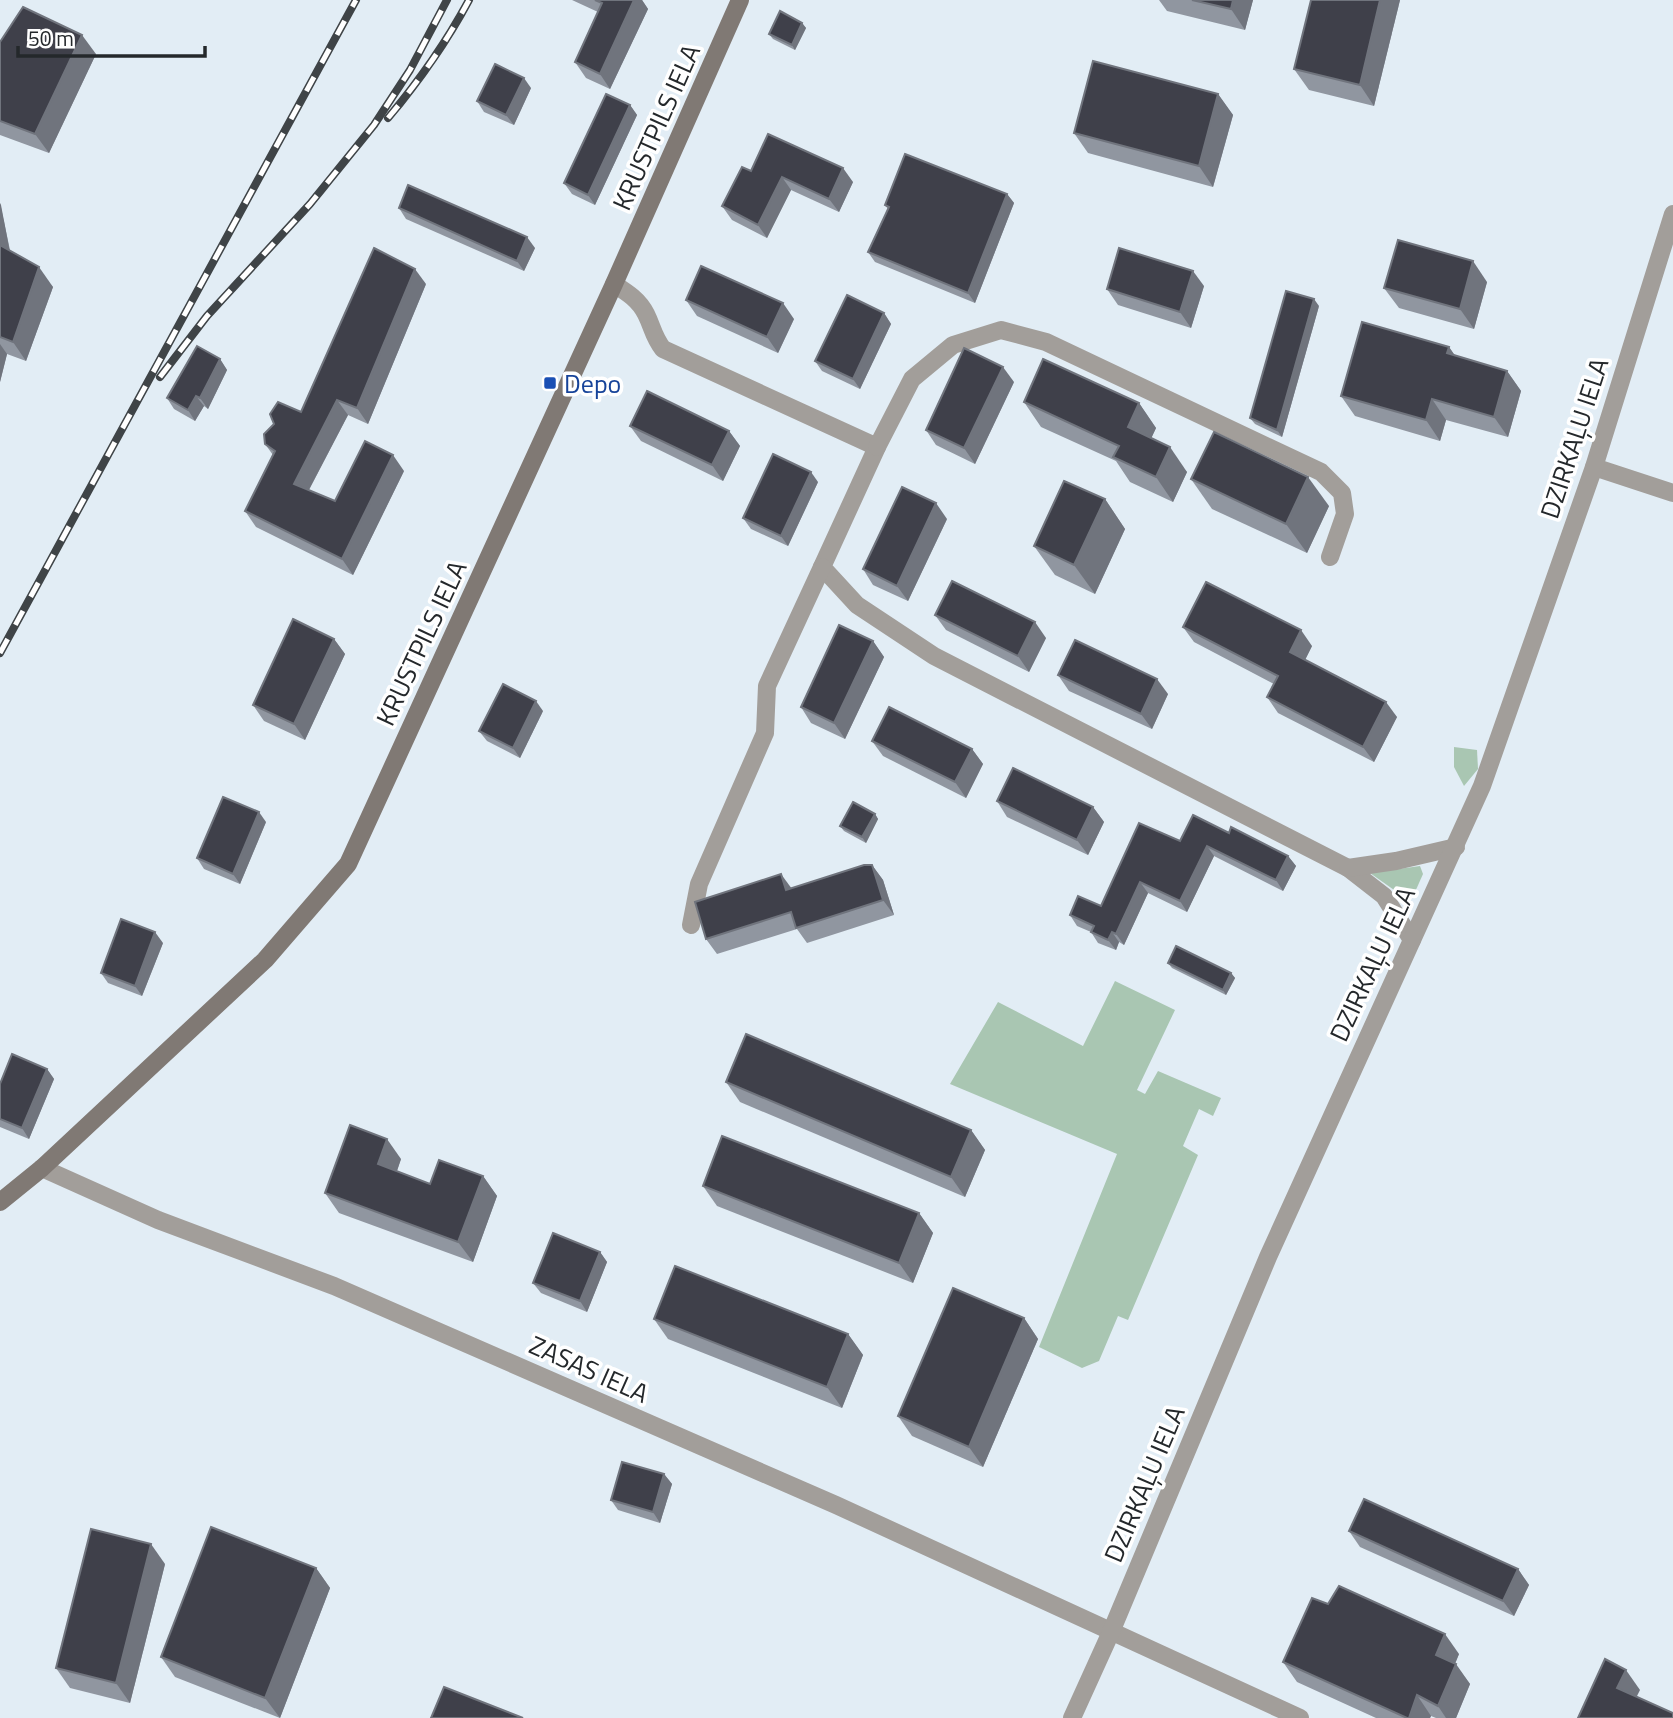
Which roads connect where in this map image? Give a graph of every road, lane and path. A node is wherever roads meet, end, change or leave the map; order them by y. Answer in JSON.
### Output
{"nodes":[{"id":1,"x":740,"y":0,"type":"edge"},
{"id":2,"x":1673,"y":214,"type":"edge"},
{"id":3,"x":614,"y":284,"type":"junction"},
{"id":4,"x":877,"y":447,"type":"junction"},
{"id":5,"x":1594,"y":467,"type":"junction"},
{"id":6,"x":1673,"y":493,"type":"edge"},
{"id":7,"x":1330,"y":557,"type":"dead end"},
{"id":8,"x":822,"y":567,"type":"junction"},
{"id":9,"x":1456,"y":846,"type":"junction"},
{"id":10,"x":1348,"y":868,"type":"junction"},
{"id":11,"x":691,"y":925,"type":"dead end"},
{"id":12,"x":1412,"y":940,"type":"junction"},
{"id":13,"x":42,"y":1168,"type":"junction"},
{"id":14,"x":0,"y":1202,"type":"edge"},
{"id":15,"x":1111,"y":1632,"type":"junction"},
{"id":16,"x":1072,"y":1718,"type":"edge"},
{"id":17,"x":1300,"y":1718,"type":"edge"}],
"edges":[{"from":1,"to":3,"type":"main road","name":"KRUSTPILS IELA"},
{"from":2,"to":5,"type":"street","name":"DZIRKAĻU IELA"},
{"from":3,"to":4,"type":"street"},
{"from":3,"to":13,"type":"main road","name":"KRUSTPILS IELA"},
{"from":4,"to":7,"type":"street"},
{"from":4,"to":8,"type":"street"},
{"from":5,"to":6,"type":"street"},
{"from":5,"to":9,"type":"street","name":"DZIRKAĻU IELA"},
{"from":8,"to":10,"type":"street"},
{"from":8,"to":11,"type":"street"},
{"from":9,"to":10,"type":"street"},
{"from":9,"to":12,"type":"street","name":"DZIRKAĻU IELA"},
{"from":10,"to":12,"type":"street"},
{"from":12,"to":15,"type":"street","name":"DZIRKAĻU IELA"},
{"from":13,"to":14,"type":"main road","name":"KRUSTPILS IELA"},
{"from":13,"to":15,"type":"street","name":"ZASAS IELA"},
{"from":15,"to":16,"type":"street","name":"DZIRKAĻU IELA"},
{"from":15,"to":17,"type":"street","name":"ZASAS IELA"}]}
